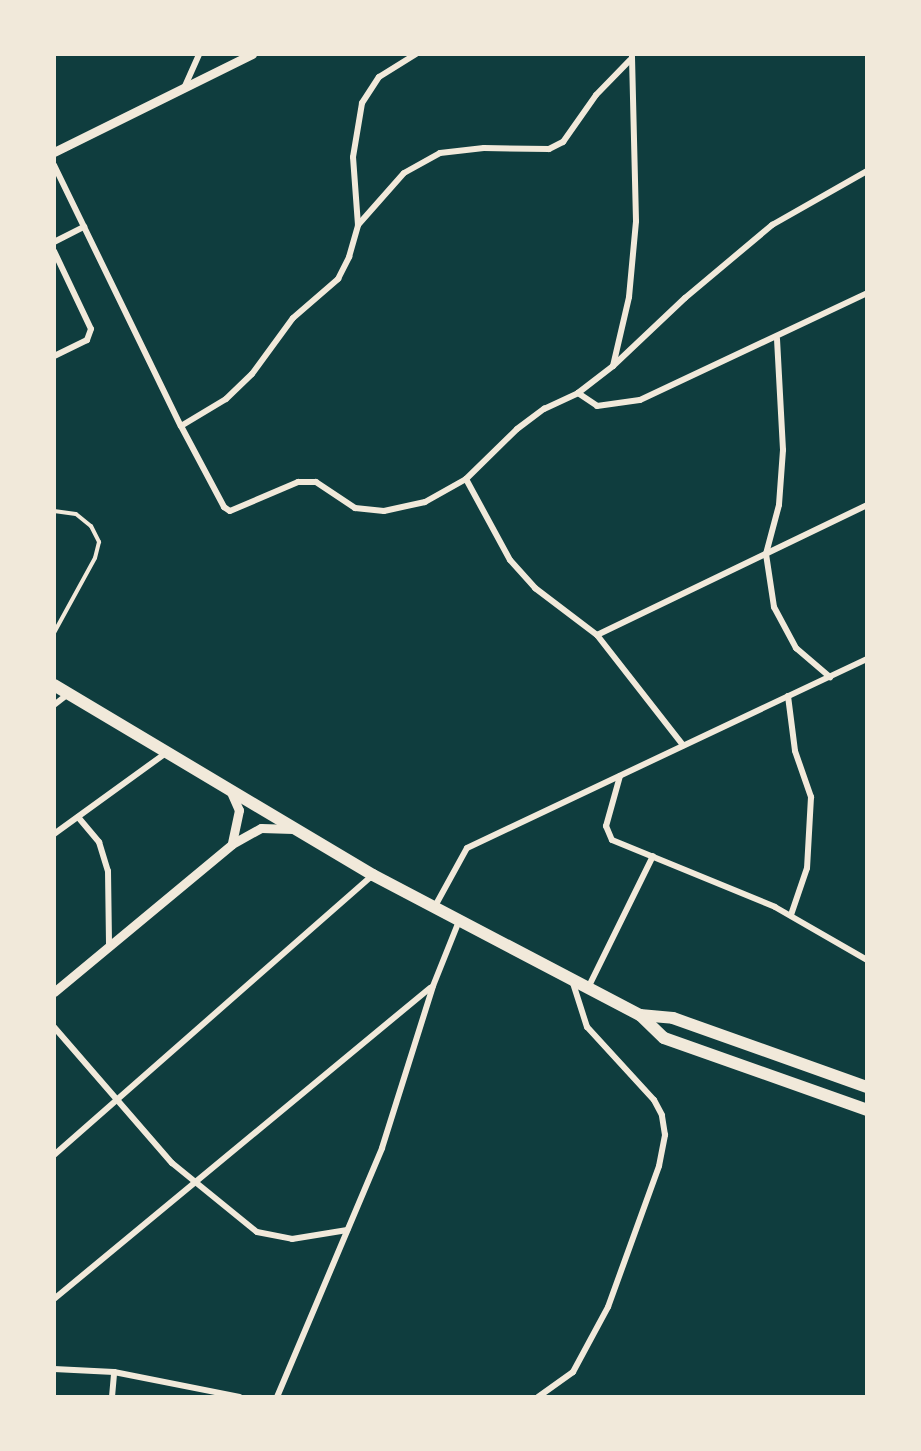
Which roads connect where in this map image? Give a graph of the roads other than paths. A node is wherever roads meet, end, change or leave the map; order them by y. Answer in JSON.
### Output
{"nodes":[{"id":1,"x":199,"y":54,"type":"edge"},
{"id":2,"x":252,"y":54,"type":"edge"},
{"id":3,"x":416,"y":54,"type":"edge"},
{"id":4,"x":631,"y":57,"type":"edge"},
{"id":5,"x":185,"y":86,"type":"junction"},
{"id":6,"x":54,"y":152,"type":"edge"},
{"id":7,"x":54,"y":165,"type":"edge"},
{"id":8,"x":867,"y":171,"type":"edge"},
{"id":9,"x":358,"y":225,"type":"junction"},
{"id":10,"x":84,"y":227,"type":"junction"},
{"id":11,"x":54,"y":242,"type":"edge"},
{"id":12,"x":54,"y":251,"type":"edge"},
{"id":13,"x":867,"y":293,"type":"edge"},
{"id":14,"x":777,"y":339,"type":"junction"},
{"id":15,"x":54,"y":356,"type":"edge"},
{"id":16,"x":613,"y":366,"type":"junction"},
{"id":17,"x":578,"y":393,"type":"junction"},
{"id":18,"x":181,"y":426,"type":"junction"},
{"id":19,"x":466,"y":479,"type":"junction"},
{"id":20,"x":867,"y":505,"type":"edge"},
{"id":21,"x":54,"y":511,"type":"edge"},
{"id":22,"x":766,"y":554,"type":"junction"},
{"id":23,"x":54,"y":633,"type":"edge"},
{"id":24,"x":597,"y":635,"type":"junction"},
{"id":25,"x":867,"y":659,"type":"edge"},
{"id":26,"x":830,"y":676,"type":"junction"},
{"id":27,"x":54,"y":685,"type":"edge"},
{"id":28,"x":69,"y":693,"type":"junction"},
{"id":29,"x":788,"y":696,"type":"junction"},
{"id":30,"x":54,"y":705,"type":"edge"},
{"id":31,"x":683,"y":746,"type":"junction"},
{"id":32,"x":166,"y":753,"type":"junction"},
{"id":33,"x":620,"y":776,"type":"junction"},
{"id":34,"x":230,"y":790,"type":"junction"},
{"id":35,"x":78,"y":817,"type":"junction"},
{"id":36,"x":296,"y":829,"type":"junction"},
{"id":37,"x":54,"y":834,"type":"edge"},
{"id":38,"x":232,"y":844,"type":"junction"},
{"id":39,"x":652,"y":856,"type":"junction"},
{"id":40,"x":373,"y":875,"type":"junction"},
{"id":41,"x":434,"y":909,"type":"junction"},
{"id":42,"x":790,"y":915,"type":"junction"},
{"id":43,"x":459,"y":921,"type":"junction"},
{"id":44,"x":109,"y":947,"type":"junction"},
{"id":45,"x":867,"y":960,"type":"edge"},
{"id":46,"x":572,"y":980,"type":"junction"},
{"id":47,"x":432,"y":986,"type":"junction"},
{"id":48,"x":588,"y":989,"type":"junction"},
{"id":49,"x":54,"y":992,"type":"edge"},
{"id":50,"x":640,"y":1015,"type":"junction"},
{"id":51,"x":54,"y":1027,"type":"edge"},
{"id":52,"x":867,"y":1087,"type":"edge"},
{"id":53,"x":116,"y":1099,"type":"junction"},
{"id":54,"x":867,"y":1110,"type":"edge"},
{"id":55,"x":54,"y":1155,"type":"edge"},
{"id":56,"x":194,"y":1184,"type":"junction"},
{"id":57,"x":347,"y":1230,"type":"junction"},
{"id":58,"x":54,"y":1299,"type":"edge"},
{"id":59,"x":54,"y":1369,"type":"edge"},
{"id":60,"x":114,"y":1372,"type":"junction"},
{"id":61,"x":112,"y":1397,"type":"edge"},
{"id":62,"x":240,"y":1397,"type":"edge"},
{"id":63,"x":277,"y":1397,"type":"edge"},
{"id":64,"x":538,"y":1397,"type":"edge"}],
"edges":[{"from":1,"to":5,"type":"street"},
{"from":2,"to":5,"type":"street"},
{"from":3,"to":9,"type":"street"},
{"from":4,"to":9,"type":"street"},
{"from":4,"to":16,"type":"street"},
{"from":5,"to":6,"type":"street"},
{"from":7,"to":10,"type":"street"},
{"from":8,"to":16,"type":"street"},
{"from":9,"to":18,"type":"street"},
{"from":10,"to":11,"type":"street"},
{"from":10,"to":18,"type":"street"},
{"from":12,"to":15,"type":"street"},
{"from":13,"to":14,"type":"street"},
{"from":14,"to":17,"type":"street"},
{"from":14,"to":22,"type":"street"},
{"from":16,"to":17,"type":"street"},
{"from":17,"to":19,"type":"street"},
{"from":18,"to":19,"type":"street"},
{"from":19,"to":24,"type":"street"},
{"from":20,"to":22,"type":"street"},
{"from":21,"to":23,"type":"lane"},
{"from":22,"to":24,"type":"street"},
{"from":22,"to":26,"type":"street"},
{"from":24,"to":31,"type":"street"},
{"from":25,"to":26,"type":"street"},
{"from":26,"to":29,"type":"street"},
{"from":27,"to":28,"type":"highway"},
{"from":28,"to":30,"type":"street"},
{"from":28,"to":32,"type":"highway"},
{"from":29,"to":31,"type":"street"},
{"from":29,"to":42,"type":"street"},
{"from":31,"to":33,"type":"street"},
{"from":32,"to":34,"type":"highway"},
{"from":32,"to":35,"type":"street"},
{"from":33,"to":39,"type":"street"},
{"from":33,"to":41,"type":"street"},
{"from":34,"to":36,"type":"highway"},
{"from":34,"to":38,"type":"street"},
{"from":35,"to":37,"type":"street"},
{"from":35,"to":44,"type":"street"},
{"from":36,"to":38,"type":"street"},
{"from":36,"to":40,"type":"highway"},
{"from":38,"to":44,"type":"street"},
{"from":39,"to":42,"type":"street"},
{"from":39,"to":48,"type":"street"},
{"from":40,"to":41,"type":"highway"},
{"from":40,"to":53,"type":"street"},
{"from":41,"to":43,"type":"highway"},
{"from":42,"to":45,"type":"street"},
{"from":43,"to":46,"type":"highway"},
{"from":43,"to":47,"type":"street"},
{"from":44,"to":49,"type":"street"},
{"from":46,"to":48,"type":"highway"},
{"from":46,"to":64,"type":"street"},
{"from":47,"to":56,"type":"street"},
{"from":47,"to":57,"type":"street"},
{"from":48,"to":50,"type":"highway"},
{"from":50,"to":52,"type":"highway"},
{"from":50,"to":54,"type":"highway"},
{"from":51,"to":53,"type":"street"},
{"from":53,"to":55,"type":"street"},
{"from":53,"to":56,"type":"street"},
{"from":56,"to":57,"type":"street"},
{"from":56,"to":58,"type":"street"},
{"from":57,"to":63,"type":"street"},
{"from":59,"to":60,"type":"street"},
{"from":60,"to":61,"type":"street"},
{"from":60,"to":62,"type":"street"}]}
